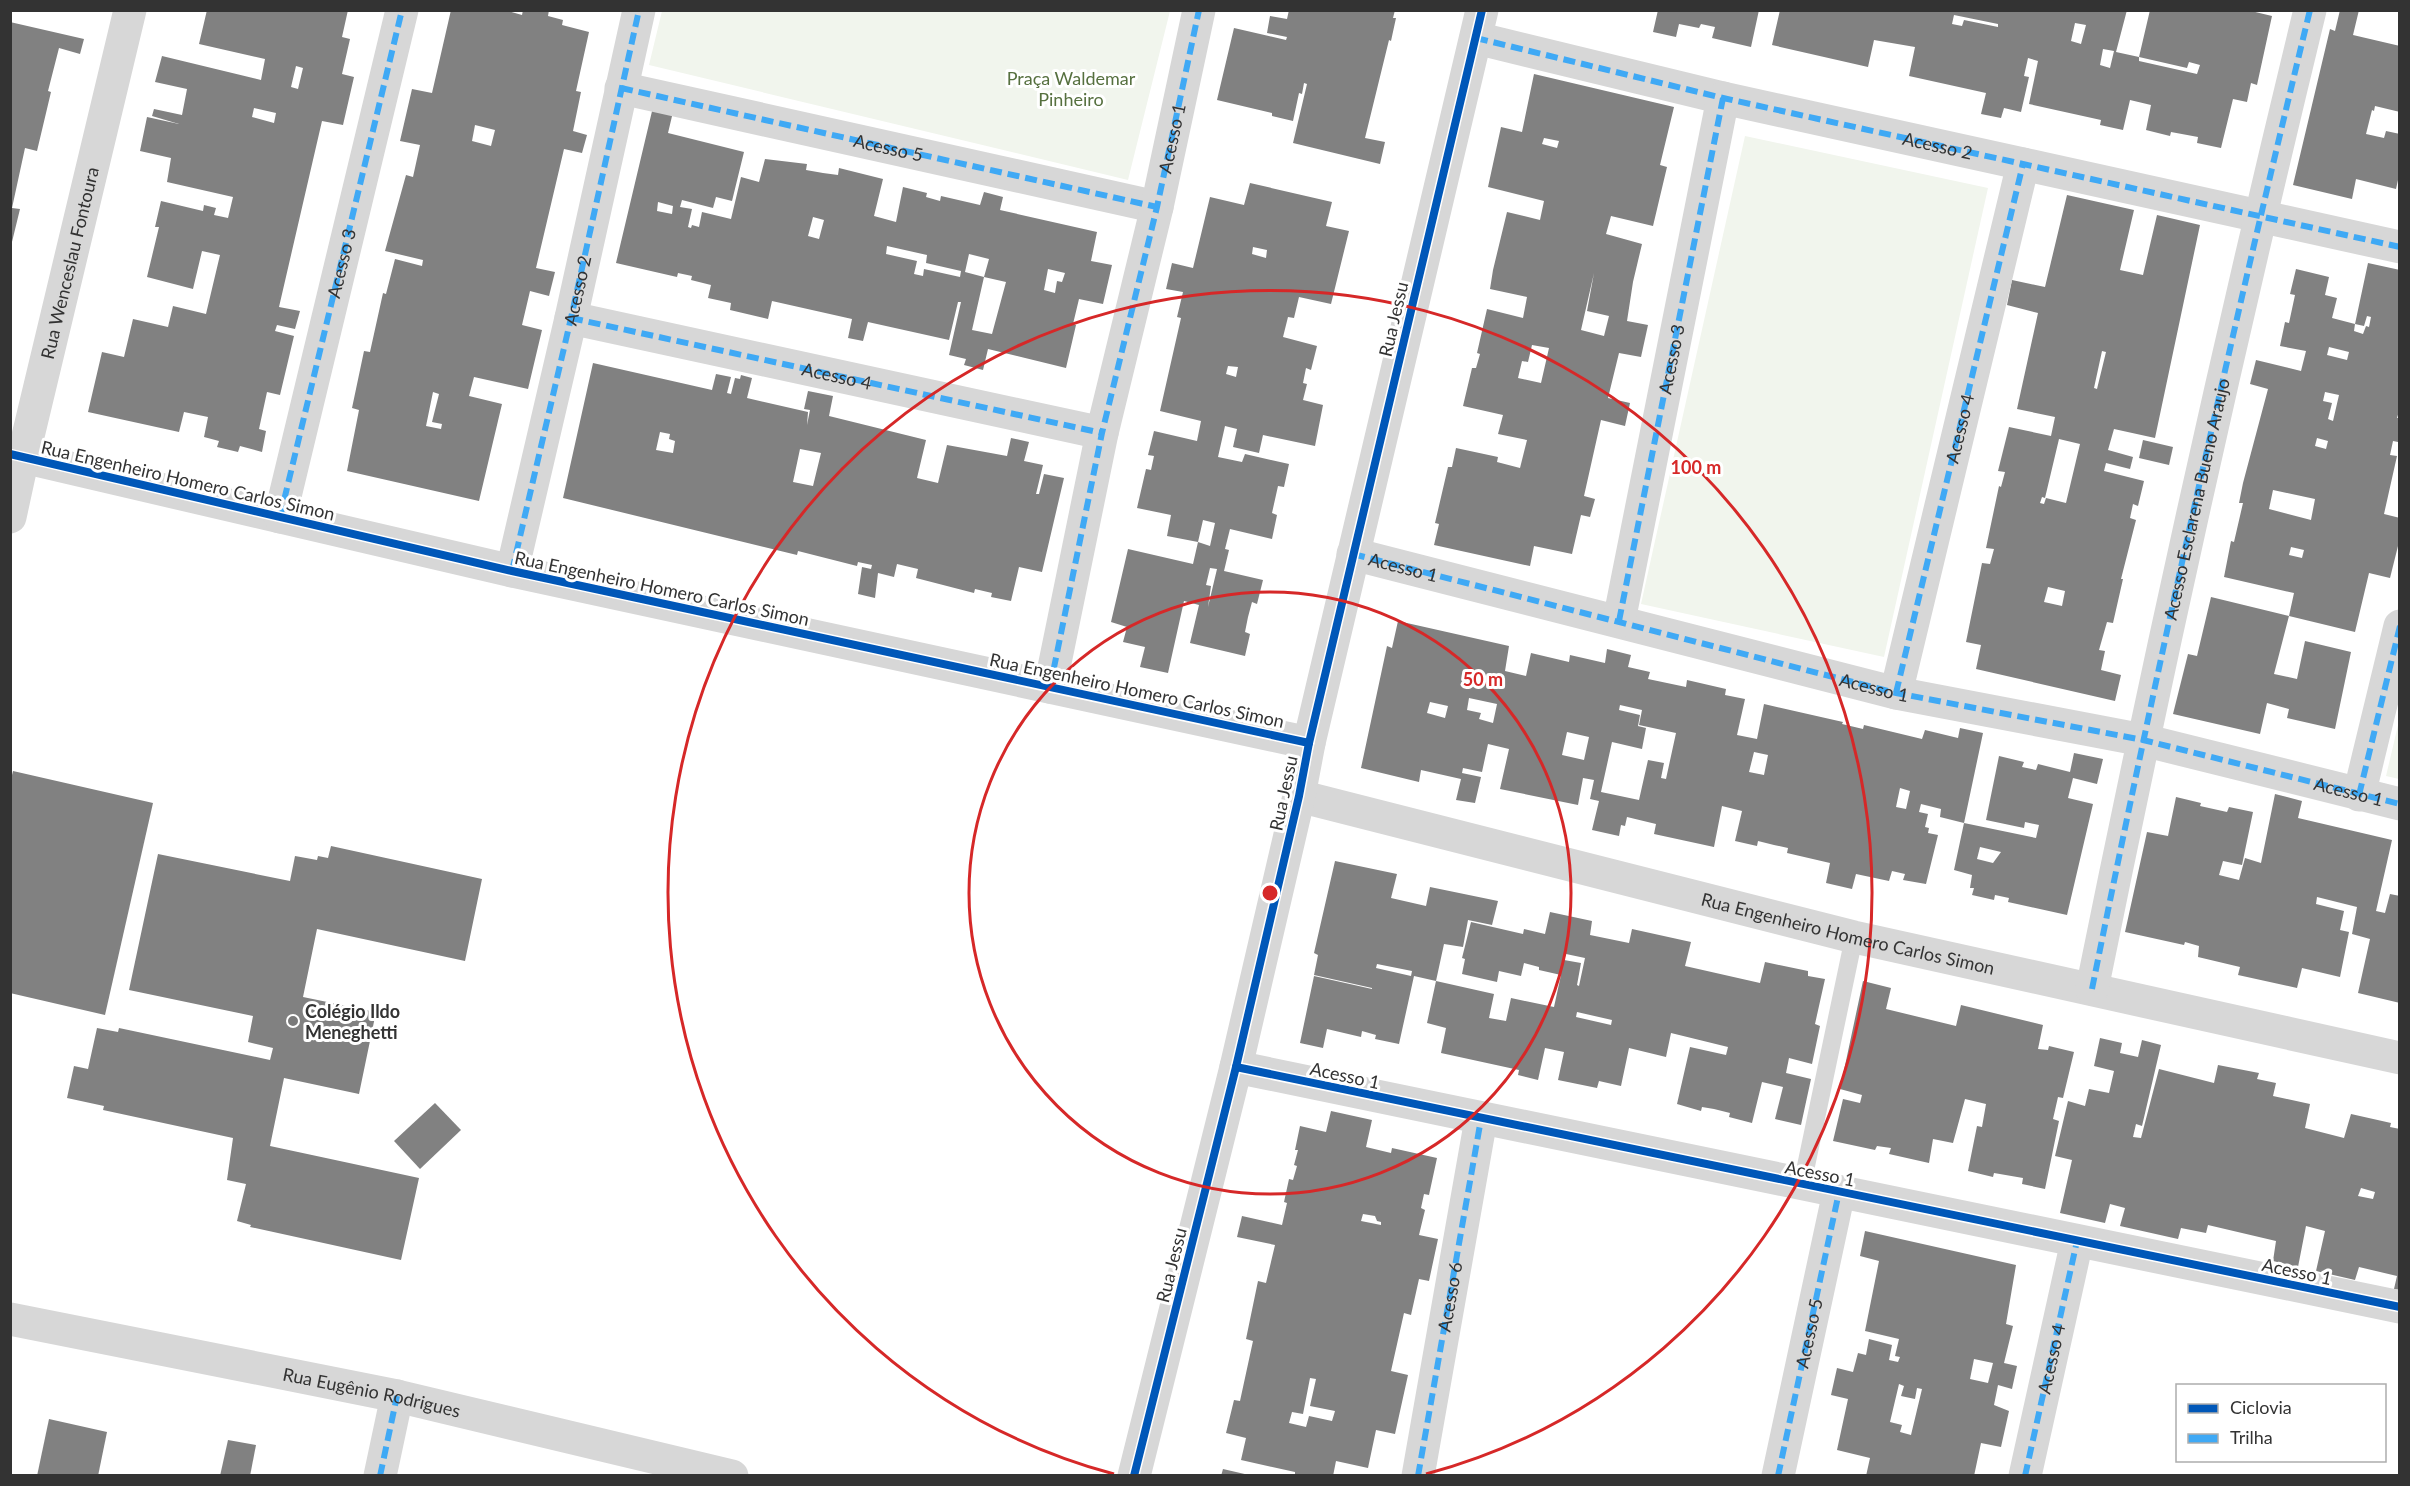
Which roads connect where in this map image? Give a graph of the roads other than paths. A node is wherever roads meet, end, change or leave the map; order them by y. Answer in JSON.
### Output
{"nodes":[{"id":1,"x":130,"y":10,"type":"edge"},
{"id":2,"x":402,"y":10,"type":"edge"},
{"id":3,"x":639,"y":10,"type":"edge"},
{"id":4,"x":1200,"y":10,"type":"edge"},
{"id":5,"x":2310,"y":10,"type":"edge"},
{"id":6,"x":1479,"y":24,"type":"edge"},
{"id":7,"x":621,"y":88,"type":"junction"},
{"id":8,"x":1723,"y":98,"type":"junction"},
{"id":9,"x":2023,"y":164,"type":"junction"},
{"id":10,"x":1157,"y":207,"type":"junction"},
{"id":11,"x":2260,"y":217,"type":"junction"},
{"id":12,"x":2400,"y":247,"type":"edge"},
{"id":13,"x":571,"y":318,"type":"junction"},
{"id":14,"x":1102,"y":433,"type":"junction"},
{"id":15,"x":17,"y":455,"type":"edge"},
{"id":16,"x":10,"y":517,"type":"edge"},
{"id":17,"x":280,"y":517,"type":"junction"},
{"id":18,"x":1353,"y":554,"type":"junction"},
{"id":19,"x":513,"y":571,"type":"junction"},
{"id":20,"x":1619,"y":621,"type":"junction"},
{"id":21,"x":2400,"y":626,"type":"edge"},
{"id":22,"x":1050,"y":687,"type":"junction"},
{"id":23,"x":1896,"y":693,"type":"junction"},
{"id":24,"x":2142,"y":740,"type":"junction"},
{"id":25,"x":1309,"y":742,"type":"junction"},
{"id":26,"x":2359,"y":795,"type":"junction"},
{"id":27,"x":1299,"y":796,"type":"junction"},
{"id":28,"x":2400,"y":804,"type":"edge"},
{"id":29,"x":1854,"y":937,"type":"junction"},
{"id":30,"x":2092,"y":989,"type":"junction"},
{"id":31,"x":2400,"y":1058,"type":"edge"},
{"id":32,"x":1236,"y":1067,"type":"junction"},
{"id":33,"x":1481,"y":1119,"type":"junction"},
{"id":34,"x":1802,"y":1185,"type":"junction"},
{"id":35,"x":1839,"y":1192,"type":"junction"},
{"id":36,"x":2077,"y":1241,"type":"junction"},
{"id":37,"x":2400,"y":1307,"type":"edge"},
{"id":38,"x":10,"y":1319,"type":"edge"},
{"id":39,"x":397,"y":1396,"type":"junction"},
{"id":40,"x":380,"y":1476,"type":"edge"},
{"id":41,"x":732,"y":1476,"type":"edge"},
{"id":42,"x":1134,"y":1476,"type":"edge"},
{"id":43,"x":1418,"y":1476,"type":"edge"},
{"id":44,"x":1778,"y":1476,"type":"edge"},
{"id":45,"x":2025,"y":1476,"type":"edge"}],
"edges":[{"from":1,"to":15,"type":"street","name":"Rua Wenceslau Fontoura"},
{"from":2,"to":17,"type":"street","name":"Acesso 3"},
{"from":3,"to":7,"type":"street","name":"Acesso 2"},
{"from":4,"to":10,"type":"street","name":"Acesso 1"},
{"from":5,"to":11,"type":"street","name":"Acesso Esclarena Bueno Araujo"},
{"from":6,"to":8,"type":"street","name":"Acesso 2"},
{"from":6,"to":18,"type":"street","name":"Rua Jessu"},
{"from":7,"to":10,"type":"street","name":"Acesso 5"},
{"from":7,"to":13,"type":"street","name":"Acesso 2"},
{"from":8,"to":9,"type":"street","name":"Acesso 2"},
{"from":8,"to":20,"type":"street","name":"Acesso 3"},
{"from":9,"to":11,"type":"street","name":"Acesso 2"},
{"from":9,"to":23,"type":"street","name":"Acesso 4"},
{"from":10,"to":14,"type":"street","name":"Acesso 1"},
{"from":11,"to":12,"type":"street","name":"Acesso 2"},
{"from":11,"to":24,"type":"street","name":"Acesso Esclarena Bueno Araujo"},
{"from":13,"to":14,"type":"street","name":"Acesso 4"},
{"from":13,"to":19,"type":"street","name":"Acesso 2"},
{"from":14,"to":22,"type":"street","name":"Acesso 1"},
{"from":15,"to":16,"type":"street","name":"Rua Wenceslau Fontoura"},
{"from":15,"to":17,"type":"street","name":"Rua Engenheiro Homero Carlos Simon"},
{"from":17,"to":19,"type":"street","name":"Rua Engenheiro Homero Carlos Simon"},
{"from":18,"to":20,"type":"street","name":"Acesso 1"},
{"from":18,"to":25,"type":"street","name":"Rua Jessu"},
{"from":19,"to":22,"type":"street","name":"Rua Engenheiro Homero Carlos Simon"},
{"from":20,"to":23,"type":"street","name":"Acesso 1"},
{"from":21,"to":26,"type":"street"},
{"from":22,"to":25,"type":"street","name":"Rua Engenheiro Homero Carlos Simon"},
{"from":23,"to":24,"type":"street","name":"Acesso 1"},
{"from":24,"to":26,"type":"street","name":"Acesso 1"},
{"from":24,"to":30,"type":"street","name":"Acesso Esclarena Bueno Araujo"},
{"from":25,"to":27,"type":"street","name":"Rua Jessu"},
{"from":26,"to":28,"type":"street","name":"Acesso 1"},
{"from":27,"to":29,"type":"street","name":"Rua Engenheiro Homero Carlos Simon"},
{"from":27,"to":32,"type":"street","name":"Rua Jessu"},
{"from":29,"to":30,"type":"street","name":"Rua Engenheiro Homero Carlos Simon"},
{"from":29,"to":34,"type":"lane"},
{"from":30,"to":31,"type":"street","name":"Rua Engenheiro Homero Carlos Simon"},
{"from":32,"to":33,"type":"street","name":"Acesso 1"},
{"from":32,"to":42,"type":"street","name":"Rua Jessu"},
{"from":33,"to":34,"type":"street","name":"Acesso 1"},
{"from":33,"to":43,"type":"street","name":"Acesso 6"},
{"from":34,"to":35,"type":"street","name":"Acesso 1"},
{"from":35,"to":36,"type":"street","name":"Acesso 1"},
{"from":35,"to":44,"type":"street","name":"Acesso 5"},
{"from":36,"to":37,"type":"street","name":"Acesso 1"},
{"from":36,"to":45,"type":"street","name":"Acesso 4"},
{"from":38,"to":39,"type":"street","name":"Rua Eugênio Rodrigues"},
{"from":39,"to":40,"type":"street"},
{"from":39,"to":41,"type":"street","name":"Rua Eugênio Rodrigues"}]}
